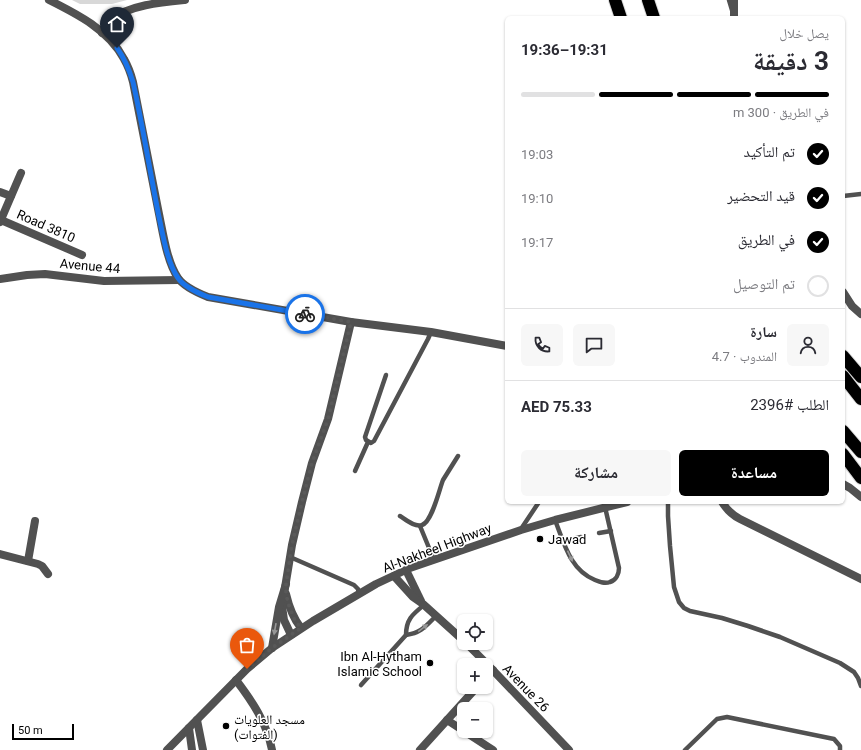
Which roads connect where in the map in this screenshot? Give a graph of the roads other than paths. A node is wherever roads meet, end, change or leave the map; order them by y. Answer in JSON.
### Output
{"nodes":[{"id":1,"x":49,"y":0,"type":"edge"},
{"id":2,"x":185,"y":0,"type":"edge"},
{"id":3,"x":615,"y":0,"type":"edge"},
{"id":4,"x":648,"y":0,"type":"edge"},
{"id":5,"x":729,"y":0,"type":"edge"},
{"id":6,"x":734,"y":0,"type":"edge"},
{"id":7,"x":620,"y":16,"type":"edge"},
{"id":8,"x":653,"y":16,"type":"edge"},
{"id":9,"x":734,"y":16,"type":"edge"},
{"id":10,"x":102,"y":33,"type":"junction"},
{"id":11,"x":21,"y":173,"type":"dead end"},
{"id":12,"x":0,"y":192,"type":"edge"},
{"id":13,"x":861,"y":194,"type":"edge"},
{"id":14,"x":11,"y":196,"type":"junction"},
{"id":15,"x":845,"y":196,"type":"edge"},
{"id":16,"x":1,"y":221,"type":"edge"},
{"id":17,"x":82,"y":255,"type":"dead end"},
{"id":18,"x":0,"y":279,"type":"edge"},
{"id":19,"x":179,"y":280,"type":"junction"},
{"id":20,"x":845,"y":295,"type":"edge"},
{"id":21,"x":861,"y":314,"type":"edge"},
{"id":22,"x":351,"y":322,"type":"junction"},
{"id":23,"x":431,"y":332,"type":"junction"},
{"id":24,"x":505,"y":346,"type":"edge"},
{"id":25,"x":845,"y":358,"type":"edge"},
{"id":26,"x":386,"y":375,"type":"dead end"},
{"id":27,"x":861,"y":377,"type":"edge"},
{"id":28,"x":845,"y":379,"type":"edge"},
{"id":29,"x":861,"y":399,"type":"edge"},
{"id":30,"x":845,"y":433,"type":"edge"},
{"id":31,"x":368,"y":442,"type":"junction"},
{"id":32,"x":861,"y":452,"type":"edge"},
{"id":33,"x":458,"y":456,"type":"dead end"},
{"id":34,"x":845,"y":457,"type":"edge"},
{"id":35,"x":355,"y":471,"type":"dead end"},
{"id":36,"x":861,"y":478,"type":"edge"},
{"id":37,"x":845,"y":485,"type":"edge"},
{"id":38,"x":861,"y":496,"type":"edge"},
{"id":39,"x":539,"y":504,"type":"edge"},
{"id":40,"x":618,"y":504,"type":"edge"},
{"id":41,"x":668,"y":504,"type":"edge"},
{"id":42,"x":723,"y":504,"type":"edge"},
{"id":43,"x":605,"y":507,"type":"junction"},
{"id":44,"x":400,"y":516,"type":"dead end"},
{"id":45,"x":555,"y":520,"type":"junction"},
{"id":46,"x":35,"y":521,"type":"dead end"},
{"id":47,"x":420,"y":526,"type":"junction"},
{"id":48,"x":521,"y":530,"type":"junction"},
{"id":49,"x":611,"y":531,"type":"junction"},
{"id":50,"x":599,"y":533,"type":"dead end"},
{"id":51,"x":580,"y":537,"type":"dead end"},
{"id":52,"x":564,"y":541,"type":"junction"},
{"id":53,"x":0,"y":554,"type":"edge"},
{"id":54,"x":290,"y":557,"type":"junction"},
{"id":55,"x":434,"y":560,"type":"junction"},
{"id":56,"x":28,"y":561,"type":"junction"},
{"id":57,"x":406,"y":570,"type":"junction"},
{"id":58,"x":48,"y":574,"type":"dead end"},
{"id":59,"x":394,"y":576,"type":"junction"},
{"id":60,"x":861,"y":579,"type":"edge"},
{"id":61,"x":286,"y":584,"type":"junction"},
{"id":62,"x":360,"y":594,"type":"junction"},
{"id":63,"x":424,"y":605,"type":"junction"},
{"id":64,"x":436,"y":616,"type":"junction"},
{"id":65,"x":301,"y":628,"type":"junction"},
{"id":66,"x":291,"y":635,"type":"junction"},
{"id":67,"x":406,"y":635,"type":"junction"},
{"id":68,"x":457,"y":635,"type":"edge"},
{"id":69,"x":272,"y":648,"type":"junction"},
{"id":70,"x":473,"y":650,"type":"edge"},
{"id":71,"x":481,"y":658,"type":"edge"},
{"id":72,"x":493,"y":670,"type":"edge"},
{"id":73,"x":236,"y":680,"type":"junction"},
{"id":74,"x":361,"y":685,"type":"dead end"},
{"id":75,"x":861,"y":686,"type":"edge"},
{"id":76,"x":471,"y":694,"type":"edge"},
{"id":77,"x":197,"y":720,"type":"junction"},
{"id":78,"x":447,"y":720,"type":"junction"},
{"id":79,"x":189,"y":728,"type":"junction"},
{"id":80,"x":167,"y":750,"type":"edge"},
{"id":81,"x":192,"y":750,"type":"edge"},
{"id":82,"x":203,"y":750,"type":"edge"},
{"id":83,"x":272,"y":750,"type":"edge"},
{"id":84,"x":420,"y":750,"type":"edge"},
{"id":85,"x":493,"y":750,"type":"edge"},
{"id":86,"x":569,"y":750,"type":"edge"},
{"id":87,"x":685,"y":750,"type":"edge"},
{"id":88,"x":840,"y":750,"type":"edge"}],
"edges":[{"from":1,"to":10,"type":"street"},
{"from":2,"to":10,"type":"street"},
{"from":3,"to":7,"type":"highway"},
{"from":4,"to":8,"type":"highway"},
{"from":5,"to":9,"type":"lane"},
{"from":6,"to":9,"type":"street"},
{"from":10,"to":19,"type":"street"},
{"from":11,"to":14,"type":"street","name":"Road 3810"},
{"from":12,"to":14,"type":"street"},
{"from":13,"to":15,"type":"lane"},
{"from":14,"to":16,"type":"street","name":"Road 3810"},
{"from":16,"to":17,"type":"street","name":"Road 3810"},
{"from":18,"to":19,"type":"street","name":"Avenue 44"},
{"from":19,"to":22,"type":"street"},
{"from":20,"to":21,"type":"street"},
{"from":22,"to":23,"type":"street"},
{"from":22,"to":54,"type":"street"},
{"from":23,"to":24,"type":"street"},
{"from":23,"to":31,"type":"lane"},
{"from":25,"to":27,"type":"highway"},
{"from":26,"to":31,"type":"lane"},
{"from":28,"to":29,"type":"highway"},
{"from":30,"to":32,"type":"highway"},
{"from":31,"to":35,"type":"lane"},
{"from":33,"to":47,"type":"lane"},
{"from":34,"to":36,"type":"highway"},
{"from":37,"to":38,"type":"street"},
{"from":39,"to":48,"type":"lane"},
{"from":40,"to":43,"type":"street","name":"Al-Nakheel Highway"},
{"from":41,"to":75,"type":"lane"},
{"from":42,"to":60,"type":"street"},
{"from":43,"to":45,"type":"street","name":"Al-Nakheel Highway"},
{"from":43,"to":49,"type":"lane"},
{"from":44,"to":47,"type":"lane"},
{"from":45,"to":48,"type":"street","name":"Al-Nakheel Highway"},
{"from":45,"to":52,"type":"lane"},
{"from":46,"to":56,"type":"street"},
{"from":47,"to":55,"type":"lane"},
{"from":48,"to":55,"type":"street","name":"Al-Nakheel Highway"},
{"from":49,"to":50,"type":"lane"},
{"from":52,"to":49,"type":"lane","one_way":true},
{"from":51,"to":52,"type":"lane"},
{"from":53,"to":56,"type":"street"},
{"from":54,"to":61,"type":"street"},
{"from":54,"to":62,"type":"lane"},
{"from":55,"to":57,"type":"street","name":"Al-Nakheel Highway"},
{"from":56,"to":58,"type":"street"},
{"from":57,"to":59,"type":"street","name":"Al-Nakheel Highway"},
{"from":57,"to":63,"type":"street","name":"Avenue 26"},
{"from":59,"to":62,"type":"street","name":"Al-Nakheel Highway"},
{"from":59,"to":63,"type":"street","name":"Avenue 26"},
{"from":61,"to":65,"type":"street"},
{"from":61,"to":66,"type":"street"},
{"from":61,"to":69,"type":"street","one_way":true},
{"from":62,"to":65,"type":"street","name":"Al-Nakheel Highway"},
{"from":63,"to":64,"type":"street","name":"Avenue 26"},
{"from":63,"to":67,"type":"lane"},
{"from":67,"to":64,"type":"lane","one_way":true},
{"from":64,"to":68,"type":"street","name":"Avenue 26"},
{"from":65,"to":66,"type":"street","name":"Al-Nakheel Highway"},
{"from":66,"to":69,"type":"street","name":"Al-Nakheel Highway"},
{"from":67,"to":74,"type":"lane"},
{"from":69,"to":73,"type":"street","name":"Al-Nakheel Highway"},
{"from":70,"to":71,"type":"street","name":"Avenue 26"},
{"from":72,"to":86,"type":"street","name":"Avenue 26"},
{"from":73,"to":77,"type":"street","name":"Al-Nakheel Highway"},
{"from":73,"to":83,"type":"street"},
{"from":76,"to":78,"type":"street"},
{"from":77,"to":79,"type":"street","name":"Al-Nakheel Highway"},
{"from":77,"to":82,"type":"street"},
{"from":78,"to":84,"type":"street"},
{"from":78,"to":85,"type":"street"},
{"from":79,"to":80,"type":"street","name":"Al-Nakheel Highway"},
{"from":79,"to":81,"type":"street"},
{"from":87,"to":88,"type":"lane"}]}
